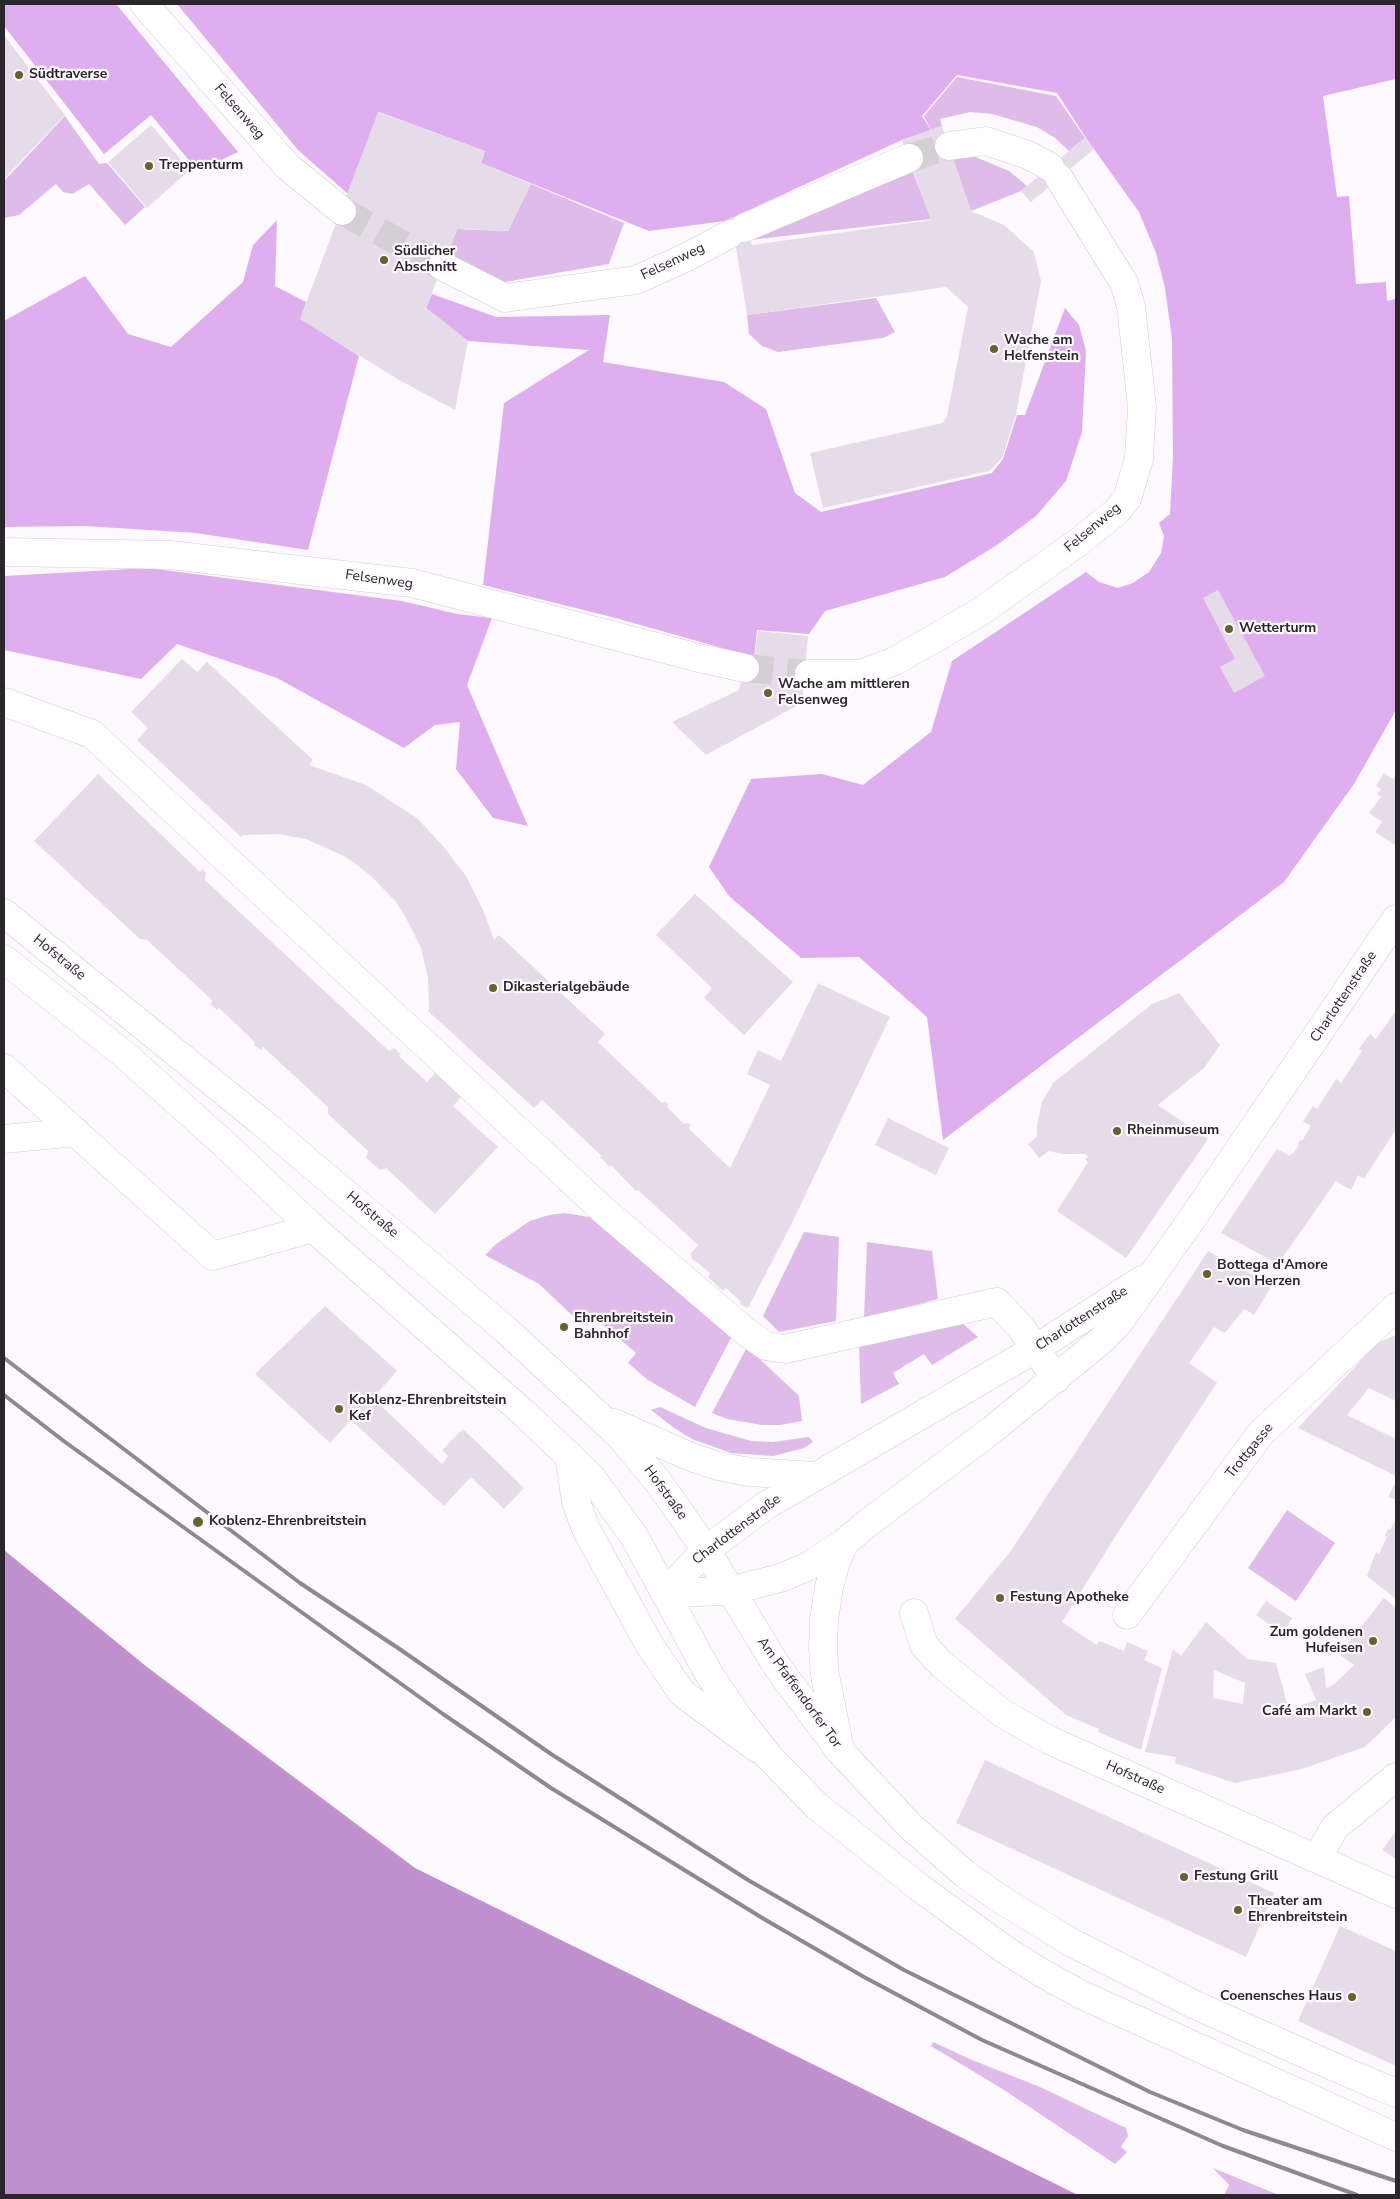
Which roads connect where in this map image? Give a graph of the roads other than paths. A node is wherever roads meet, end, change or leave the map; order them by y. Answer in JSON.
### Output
{"nodes":[{"id":1,"x":144,"y":4,"type":"edge"},
{"id":2,"x":949,"y":146,"type":"tunnel mouth"},
{"id":3,"x":909,"y":158,"type":"tunnel mouth"},
{"id":4,"x":342,"y":211,"type":"tunnel mouth"},
{"id":5,"x":442,"y":266,"type":"tunnel mouth"},
{"id":6,"x":4,"y":552,"type":"edge"},
{"id":7,"x":745,"y":668,"type":"tunnel mouth"},
{"id":8,"x":809,"y":674,"type":"tunnel mouth"},
{"id":9,"x":4,"y":702,"type":"edge"},
{"id":10,"x":4,"y":914,"type":"edge"},
{"id":11,"x":1396,"y":919,"type":"edge"},
{"id":12,"x":4,"y":960,"type":"edge"},
{"id":13,"x":4,"y":1068,"type":"edge"},
{"id":14,"x":76,"y":1132,"type":"junction"},
{"id":15,"x":4,"y":1139,"type":"edge"},
{"id":16,"x":313,"y":1228,"type":"junction"},
{"id":17,"x":1154,"y":1272,"type":"junction"},
{"id":18,"x":1396,"y":1307,"type":"edge"},
{"id":19,"x":1036,"y":1349,"type":"junction"},
{"id":20,"x":1056,"y":1379,"type":"junction"},
{"id":21,"x":600,"y":1417,"type":"junction"},
{"id":22,"x":570,"y":1455,"type":"junction"},
{"id":23,"x":815,"y":1476,"type":"junction"},
{"id":24,"x":845,"y":1542,"type":"junction"},
{"id":25,"x":706,"y":1550,"type":"junction"},
{"id":26,"x":729,"y":1591,"type":"junction"},
{"id":27,"x":665,"y":1593,"type":"junction"},
{"id":28,"x":914,"y":1613,"type":"dead end"},
{"id":29,"x":1127,"y":1615,"type":"dead end"},
{"id":30,"x":840,"y":1751,"type":"junction"},
{"id":31,"x":769,"y":1757,"type":"junction"},
{"id":32,"x":1396,"y":1777,"type":"edge"},
{"id":33,"x":1317,"y":1858,"type":"junction"},
{"id":34,"x":1396,"y":1894,"type":"edge"},
{"id":35,"x":1396,"y":2093,"type":"edge"},
{"id":36,"x":1396,"y":2136,"type":"edge"}],
"edges":[{"from":1,"to":4,"type":"main road","name":"Felsenweg"},
{"from":2,"to":8,"type":"main road","name":"Felsenweg"},
{"from":3,"to":5,"type":"main road","name":"Felsenweg"},
{"from":6,"to":7,"type":"main road","name":"Felsenweg"},
{"from":9,"to":19,"type":"main road"},
{"from":10,"to":21,"type":"main road","name":"Hofstraße"},
{"from":11,"to":17,"type":"main road","name":"Charlottenstraße"},
{"from":12,"to":16,"type":"main road"},
{"from":13,"to":14,"type":"main road"},
{"from":14,"to":15,"type":"main road"},
{"from":14,"to":16,"type":"main road"},
{"from":16,"to":22,"type":"main road"},
{"from":17,"to":19,"type":"main road","name":"Charlottenstraße"},
{"from":17,"to":20,"type":"main road","name":"Charlottenstraße"},
{"from":18,"to":29,"type":"main road","name":"Trottgasse"},
{"from":19,"to":20,"type":"main road"},
{"from":19,"to":23,"type":"main road","name":"Charlottenstraße"},
{"from":20,"to":24,"type":"main road","name":"Charlottenstraße"},
{"from":21,"to":23,"type":"main road"},
{"from":21,"to":25,"type":"main road","name":"Hofstraße"},
{"from":22,"to":27,"type":"main road"},
{"from":22,"to":31,"type":"main road"},
{"from":23,"to":25,"type":"main road","name":"Charlottenstraße"},
{"from":24,"to":26,"type":"main road","name":"Charlottenstraße"},
{"from":24,"to":30,"type":"main road"},
{"from":25,"to":26,"type":"main road","name":"Am Pfaffendorfer Tor"},
{"from":25,"to":27,"type":"main road","name":"Charlottenstraße"},
{"from":26,"to":27,"type":"main road","name":"Charlottenstraße"},
{"from":26,"to":30,"type":"main road","name":"Am Pfaffendorfer Tor"},
{"from":27,"to":31,"type":"main road"},
{"from":28,"to":33,"type":"main road","name":"Hofstraße"},
{"from":30,"to":35,"type":"main road","name":"Am Pfaffendorfer Tor"},
{"from":31,"to":36,"type":"main road"},
{"from":32,"to":33,"type":"main road"},
{"from":33,"to":34,"type":"main road","name":"Hofstraße"}]}
